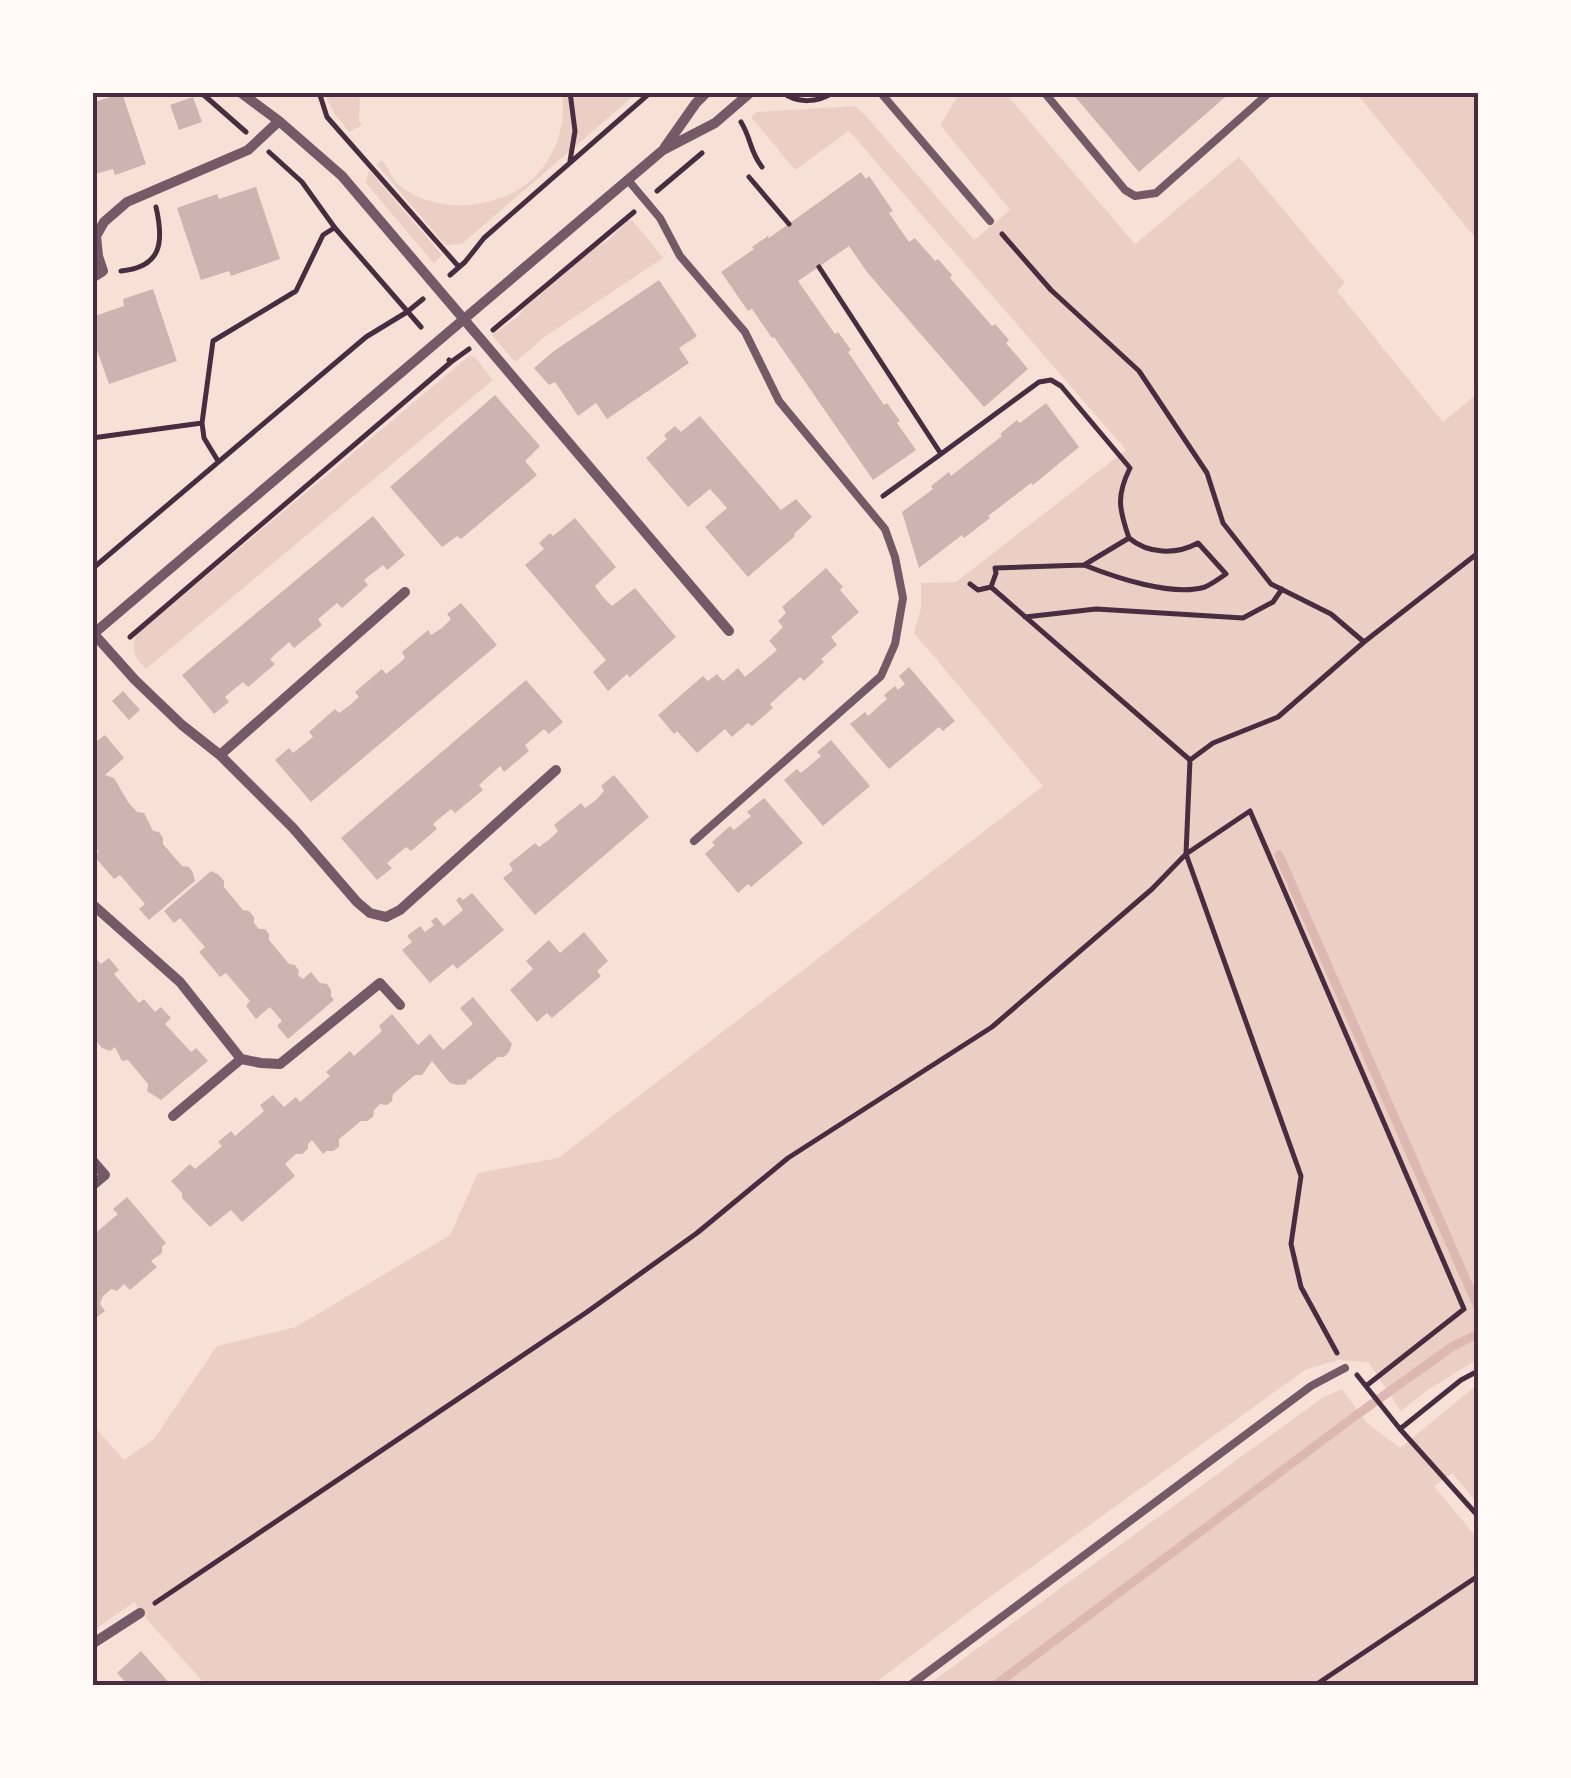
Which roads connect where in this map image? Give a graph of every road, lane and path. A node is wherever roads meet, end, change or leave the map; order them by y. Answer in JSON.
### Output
{"nodes":[{"id":1,"x":198,"y":92,"type":"edge"},
{"id":2,"x":240,"y":92,"type":"edge"},
{"id":3,"x":318,"y":92,"type":"edge"},
{"id":4,"x":570,"y":92,"type":"edge"},
{"id":5,"x":651,"y":92,"type":"edge"},
{"id":6,"x":707,"y":92,"type":"edge"},
{"id":7,"x":751,"y":92,"type":"edge"},
{"id":8,"x":782,"y":92,"type":"edge"},
{"id":9,"x":834,"y":92,"type":"edge"},
{"id":10,"x":880,"y":92,"type":"edge"},
{"id":11,"x":1044,"y":92,"type":"edge"},
{"id":12,"x":1270,"y":92,"type":"edge"},
{"id":13,"x":740,"y":119,"type":"dead end"},
{"id":14,"x":279,"y":121,"type":"junction"},
{"id":15,"x":257,"y":142,"type":"junction"},
{"id":16,"x":713,"y":143,"type":"dead end"},
{"id":17,"x":663,"y":150,"type":"junction"},
{"id":18,"x":570,"y":164,"type":"junction"},
{"id":19,"x":762,"y":166,"type":"dead end"},
{"id":20,"x":749,"y":177,"type":"dead end"},
{"id":21,"x":628,"y":180,"type":"junction"},
{"id":22,"x":152,"y":190,"type":"junction"},
{"id":23,"x":646,"y":202,"type":"junction"},
{"id":24,"x":990,"y":221,"type":"joint"},
{"id":25,"x":789,"y":224,"type":"dead end"},
{"id":26,"x":335,"y":228,"type":"junction"},
{"id":27,"x":459,"y":267,"type":"junction"},
{"id":28,"x":819,"y":267,"type":"dead end"},
{"id":29,"x":103,"y":271,"type":"junction"},
{"id":30,"x":92,"y":278,"type":"edge"},
{"id":31,"x":446,"y":278,"type":"dead end"},
{"id":32,"x":424,"y":298,"type":"dead end"},
{"id":33,"x":407,"y":312,"type":"junction"},
{"id":34,"x":464,"y":320,"type":"junction"},
{"id":35,"x":421,"y":327,"type":"dead end"},
{"id":36,"x":482,"y":340,"type":"junction"},
{"id":37,"x":202,"y":423,"type":"junction"},
{"id":38,"x":92,"y":438,"type":"edge"},
{"id":39,"x":941,"y":454,"type":"junction"},
{"id":40,"x":218,"y":461,"type":"junction"},
{"id":41,"x":883,"y":496,"type":"dead end"},
{"id":42,"x":1129,"y":538,"type":"junction"},
{"id":43,"x":1478,"y":553,"type":"edge"},
{"id":44,"x":1084,"y":565,"type":"junction"},
{"id":45,"x":92,"y":568,"type":"edge"},
{"id":46,"x":970,"y":584,"type":"dead end"},
{"id":47,"x":992,"y":586,"type":"junction"},
{"id":48,"x":1282,"y":589,"type":"junction"},
{"id":49,"x":406,"y":592,"type":"dead end"},
{"id":50,"x":1024,"y":617,"type":"junction"},
{"id":51,"x":729,"y":631,"type":"dead end"},
{"id":52,"x":93,"y":634,"type":"edge"},
{"id":53,"x":130,"y":637,"type":"dead end"},
{"id":54,"x":1364,"y":642,"type":"junction"},
{"id":55,"x":220,"y":755,"type":"junction"},
{"id":56,"x":1190,"y":760,"type":"junction"},
{"id":57,"x":556,"y":770,"type":"dead end"},
{"id":58,"x":694,"y":841,"type":"dead end"},
{"id":59,"x":1186,"y":854,"type":"junction"},
{"id":60,"x":92,"y":904,"type":"edge"},
{"id":61,"x":400,"y":1005,"type":"dead end"},
{"id":62,"x":241,"y":1058,"type":"junction"},
{"id":63,"x":173,"y":1116,"type":"dead end"},
{"id":64,"x":92,"y":1160,"type":"edge"},
{"id":65,"x":92,"y":1186,"type":"edge"},
{"id":66,"x":1345,"y":1368,"type":"joint"},
{"id":67,"x":1478,"y":1371,"type":"edge"},
{"id":68,"x":1357,"y":1375,"type":"dead end"},
{"id":69,"x":1366,"y":1386,"type":"junction"},
{"id":70,"x":1400,"y":1430,"type":"junction"},
{"id":71,"x":1478,"y":1516,"type":"edge"},
{"id":72,"x":1478,"y":1576,"type":"edge"},
{"id":73,"x":140,"y":1613,"type":"joint"},
{"id":74,"x":92,"y":1644,"type":"edge"},
{"id":75,"x":909,"y":1686,"type":"edge"},
{"id":76,"x":1314,"y":1686,"type":"edge"}],
"edges":[{"from":1,"to":15,"type":"path"},
{"from":2,"to":14,"type":"street"},
{"from":3,"to":27,"type":"path"},
{"from":4,"to":18,"type":"path"},
{"from":5,"to":18,"type":"path"},
{"from":6,"to":17,"type":"street"},
{"from":7,"to":17,"type":"street"},
{"from":8,"to":9,"type":"path"},
{"from":10,"to":24,"type":"lane"},
{"from":11,"to":12,"type":"lane"},
{"from":13,"to":19,"type":"path"},
{"from":14,"to":15,"type":"street"},
{"from":14,"to":34,"type":"street"},
{"from":15,"to":22,"type":"street"},
{"from":15,"to":26,"type":"path"},
{"from":16,"to":23,"type":"path"},
{"from":17,"to":21,"type":"street"},
{"from":18,"to":27,"type":"path"},
{"from":20,"to":25,"type":"path"},
{"from":21,"to":23,"type":"lane"},
{"from":21,"to":34,"type":"street"},
{"from":22,"to":29,"type":"street"},
{"from":22,"to":29,"type":"path"},
{"from":23,"to":36,"type":"path"},
{"from":23,"to":58,"type":"lane"},
{"from":24,"to":48,"type":"path"},
{"from":26,"to":33,"type":"path"},
{"from":26,"to":37,"type":"path"},
{"from":27,"to":31,"type":"path"},
{"from":28,"to":39,"type":"path"},
{"from":29,"to":30,"type":"street"},
{"from":32,"to":33,"type":"path"},
{"from":33,"to":35,"type":"path"},
{"from":33,"to":40,"type":"path"},
{"from":34,"to":36,"type":"street"},
{"from":34,"to":52,"type":"street"},
{"from":36,"to":51,"type":"street"},
{"from":36,"to":53,"type":"path"},
{"from":37,"to":38,"type":"path"},
{"from":37,"to":40,"type":"path"},
{"from":39,"to":41,"type":"path"},
{"from":39,"to":42,"type":"path"},
{"from":40,"to":45,"type":"path"},
{"from":42,"to":44,"type":"path"},
{"from":42,"to":44,"type":"path"},
{"from":43,"to":54,"type":"path"},
{"from":44,"to":47,"type":"path"},
{"from":46,"to":47,"type":"path"},
{"from":47,"to":50,"type":"path"},
{"from":48,"to":50,"type":"path"},
{"from":48,"to":54,"type":"path"},
{"from":49,"to":55,"type":"street"},
{"from":50,"to":56,"type":"path"},
{"from":52,"to":55,"type":"street"},
{"from":54,"to":56,"type":"path"},
{"from":55,"to":57,"type":"street"},
{"from":56,"to":59,"type":"path"},
{"from":59,"to":66,"type":"path"},
{"from":59,"to":69,"type":"path"},
{"from":59,"to":73,"type":"path"},
{"from":60,"to":62,"type":"street"},
{"from":61,"to":62,"type":"street"},
{"from":62,"to":63,"type":"street"},
{"from":64,"to":65,"type":"street"},
{"from":66,"to":75,"type":"lane"},
{"from":67,"to":70,"type":"path"},
{"from":68,"to":69,"type":"path"},
{"from":69,"to":70,"type":"path"},
{"from":70,"to":71,"type":"path"},
{"from":72,"to":76,"type":"path"},
{"from":73,"to":74,"type":"street"}]}
